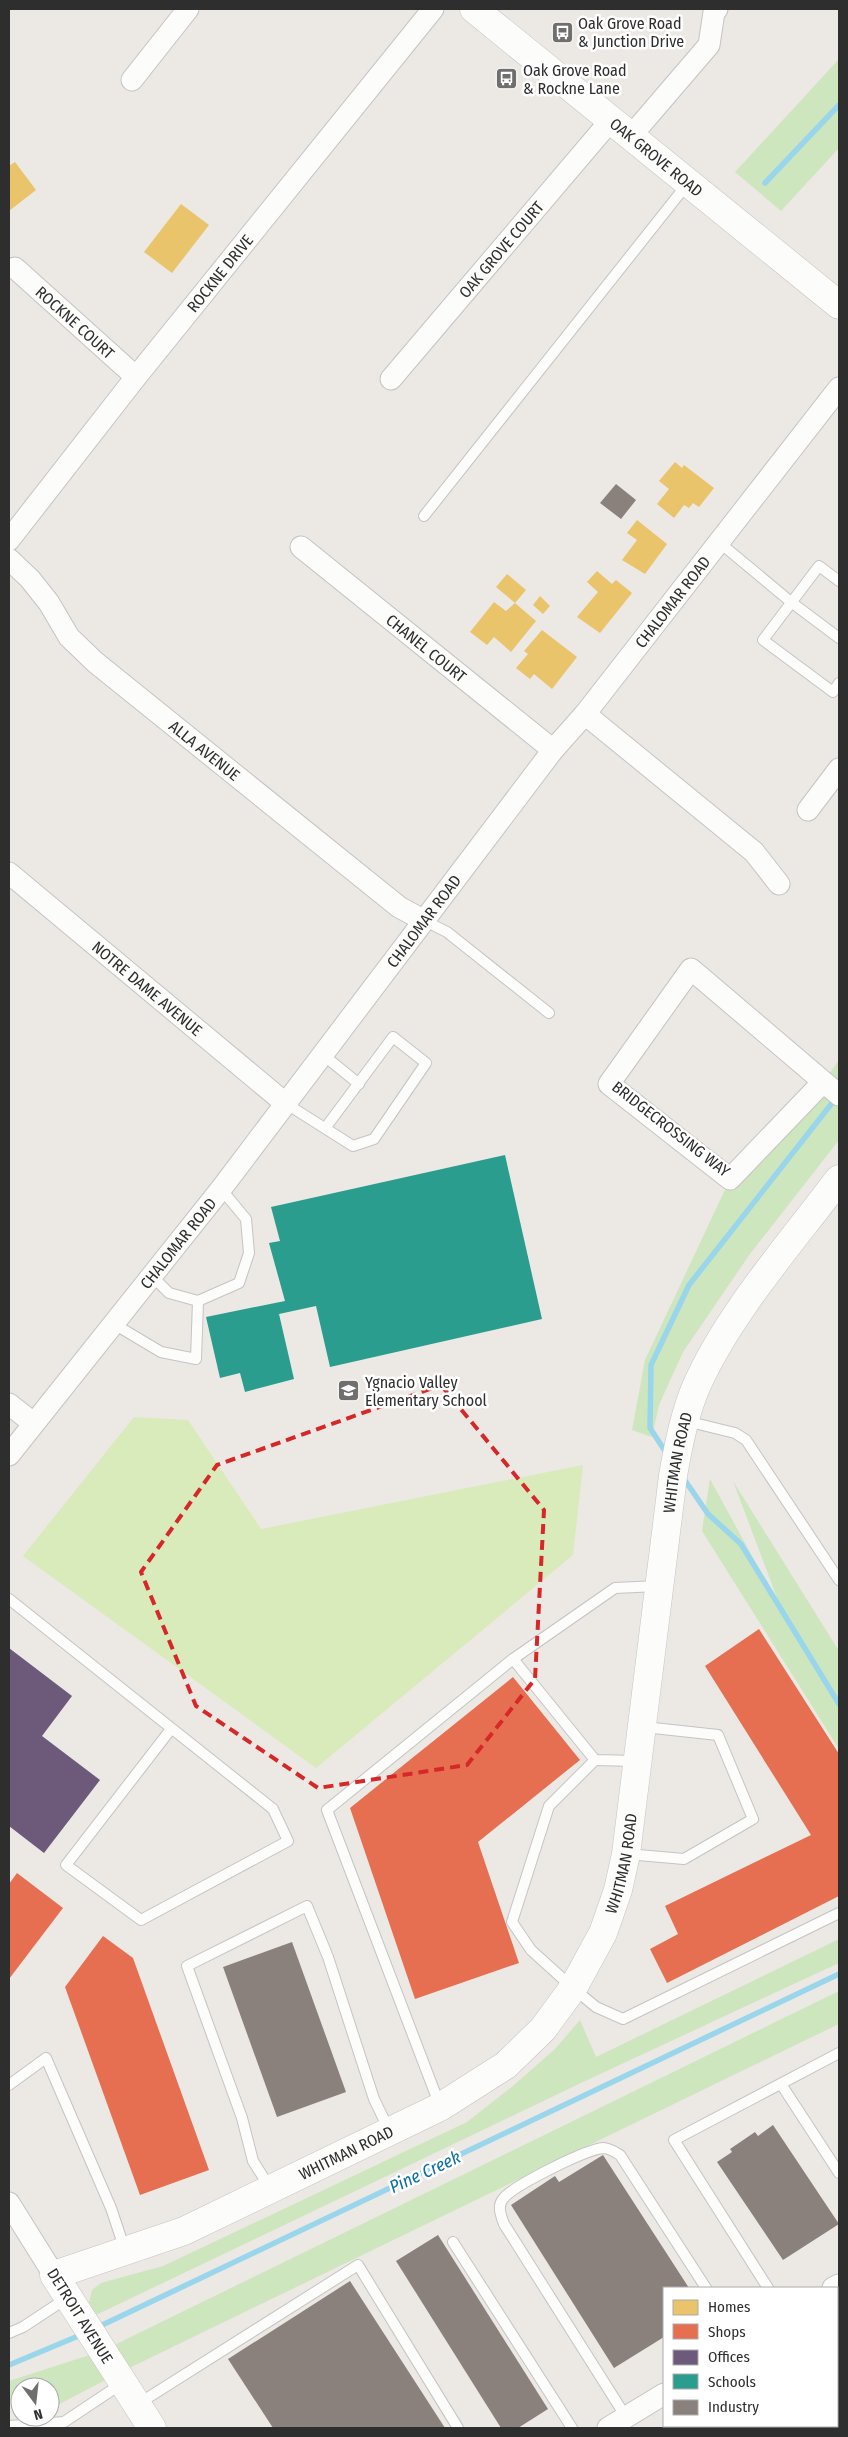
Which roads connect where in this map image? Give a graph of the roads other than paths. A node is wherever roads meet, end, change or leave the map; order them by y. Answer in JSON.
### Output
{"nodes":[{"id":1,"x":188,"y":9,"type":"edge"},
{"id":2,"x":433,"y":9,"type":"edge"},
{"id":3,"x":474,"y":9,"type":"edge"},
{"id":4,"x":714,"y":10,"type":"edge"},
{"id":5,"x":132,"y":80,"type":"dead end"},
{"id":6,"x":621,"y":128,"type":"junction"},
{"id":7,"x":689,"y":182,"type":"junction"},
{"id":8,"x":15,"y":268,"type":"dead end"},
{"id":9,"x":839,"y":305,"type":"edge"},
{"id":10,"x":136,"y":377,"type":"junction"},
{"id":11,"x":391,"y":379,"type":"dead end"},
{"id":12,"x":839,"y":388,"type":"edge"},
{"id":13,"x":424,"y":516,"type":"dead end"},
{"id":14,"x":9,"y":540,"type":"edge"},
{"id":15,"x":720,"y":543,"type":"junction"},
{"id":16,"x":301,"y":547,"type":"dead end"},
{"id":17,"x":9,"y":559,"type":"edge"},
{"id":18,"x":839,"y":581,"type":"edge"},
{"id":19,"x":791,"y":602,"type":"junction"},
{"id":20,"x":839,"y":638,"type":"edge"},
{"id":21,"x":839,"y":683,"type":"edge"},
{"id":22,"x":585,"y":714,"type":"junction"},
{"id":23,"x":553,"y":750,"type":"junction"},
{"id":24,"x":839,"y":769,"type":"edge"},
{"id":25,"x":808,"y":810,"type":"dead end"},
{"id":26,"x":9,"y":873,"type":"edge"},
{"id":27,"x":779,"y":884,"type":"dead end"},
{"id":28,"x":423,"y":920,"type":"junction"},
{"id":29,"x":549,"y":1013,"type":"dead end"},
{"id":30,"x":322,"y":1054,"type":"junction"},
{"id":31,"x":359,"y":1084,"type":"junction"},
{"id":32,"x":831,"y":1088,"type":"edge"},
{"id":33,"x":285,"y":1103,"type":"junction"},
{"id":34,"x":326,"y":1127,"type":"junction"},
{"id":35,"x":839,"y":1179,"type":"edge"},
{"id":36,"x":221,"y":1188,"type":"junction"},
{"id":37,"x":152,"y":1276,"type":"junction"},
{"id":38,"x":198,"y":1301,"type":"junction"},
{"id":39,"x":114,"y":1324,"type":"junction"},
{"id":40,"x":9,"y":1404,"type":"edge"},
{"id":41,"x":685,"y":1420,"type":"junction"},
{"id":42,"x":33,"y":1423,"type":"junction"},
{"id":43,"x":9,"y":1455,"type":"edge"},
{"id":44,"x":839,"y":1580,"type":"edge"},
{"id":45,"x":660,"y":1586,"type":"junction"},
{"id":46,"x":9,"y":1599,"type":"edge"},
{"id":47,"x":513,"y":1658,"type":"junction"},
{"id":48,"x":642,"y":1727,"type":"junction"},
{"id":49,"x":171,"y":1729,"type":"junction"},
{"id":50,"x":595,"y":1760,"type":"junction"},
{"id":51,"x":638,"y":1761,"type":"junction"},
{"id":52,"x":626,"y":1854,"type":"junction"},
{"id":53,"x":839,"y":1913,"type":"edge"},
{"id":54,"x":573,"y":1988,"type":"junction"},
{"id":55,"x":839,"y":2053,"type":"edge"},
{"id":56,"x":780,"y":2084,"type":"junction"},
{"id":57,"x":9,"y":2085,"type":"edge"},
{"id":58,"x":440,"y":2107,"type":"junction"},
{"id":59,"x":389,"y":2131,"type":"junction"},
{"id":60,"x":839,"y":2172,"type":"edge"},
{"id":61,"x":270,"y":2188,"type":"junction"},
{"id":62,"x":9,"y":2203,"type":"edge"},
{"id":63,"x":453,"y":2242,"type":"dead end"},
{"id":64,"x":125,"y":2252,"type":"junction"},
{"id":65,"x":705,"y":2287,"type":"edge"},
{"id":66,"x":767,"y":2287,"type":"edge"},
{"id":67,"x":67,"y":2296,"type":"junction"},
{"id":68,"x":9,"y":2333,"type":"edge"},
{"id":69,"x":130,"y":2394,"type":"junction"},
{"id":70,"x":663,"y":2396,"type":"edge"},
{"id":71,"x":617,"y":2423,"type":"edge"},
{"id":72,"x":9,"y":2426,"type":"edge"},
{"id":73,"x":152,"y":2428,"type":"edge"},
{"id":74,"x":458,"y":2428,"type":"edge"},
{"id":75,"x":572,"y":2428,"type":"edge"}],
"edges":[{"from":1,"to":5,"type":"street"},
{"from":2,"to":10,"type":"street","name":"ROCKNE DRIVE"},
{"from":3,"to":6,"type":"street","name":"OAK GROVE ROAD"},
{"from":4,"to":6,"type":"street","name":"OAK GROVE COURT"},
{"from":6,"to":7,"type":"street","name":"OAK GROVE ROAD"},
{"from":6,"to":11,"type":"street","name":"OAK GROVE COURT"},
{"from":7,"to":9,"type":"street","name":"OAK GROVE ROAD"},
{"from":7,"to":13,"type":"lane"},
{"from":8,"to":10,"type":"street","name":"ROCKNE COURT"},
{"from":10,"to":14,"type":"street","name":"ROCKNE DRIVE"},
{"from":12,"to":15,"type":"street","name":"CHALOMAR ROAD"},
{"from":15,"to":19,"type":"lane"},
{"from":15,"to":22,"type":"street","name":"CHALOMAR ROAD"},
{"from":16,"to":23,"type":"street","name":"CHANEL COURT"},
{"from":17,"to":28,"type":"street","name":"ALLA AVENUE"},
{"from":18,"to":19,"type":"lane"},
{"from":19,"to":20,"type":"lane"},
{"from":19,"to":21,"type":"lane"},
{"from":22,"to":23,"type":"street","name":"CHALOMAR ROAD"},
{"from":22,"to":27,"type":"street"},
{"from":23,"to":28,"type":"street","name":"CHALOMAR ROAD"},
{"from":24,"to":25,"type":"street"},
{"from":26,"to":33,"type":"street","name":"NOTRE DAME AVENUE"},
{"from":28,"to":29,"type":"lane"},
{"from":28,"to":30,"type":"street","name":"CHALOMAR ROAD"},
{"from":30,"to":31,"type":"lane"},
{"from":30,"to":33,"type":"street","name":"CHALOMAR ROAD"},
{"from":31,"to":34,"type":"lane"},
{"from":31,"to":34,"type":"lane"},
{"from":32,"to":32,"type":"street","name":"BRIDGECROSSING WAY"},
{"from":33,"to":34,"type":"lane"},
{"from":33,"to":36,"type":"street","name":"CHALOMAR ROAD"},
{"from":35,"to":41,"type":"street","name":"WHITMAN ROAD"},
{"from":36,"to":37,"type":"street","name":"CHALOMAR ROAD"},
{"from":36,"to":38,"type":"lane"},
{"from":37,"to":38,"type":"lane"},
{"from":37,"to":39,"type":"street","name":"CHALOMAR ROAD"},
{"from":38,"to":39,"type":"lane"},
{"from":39,"to":42,"type":"street","name":"CHALOMAR ROAD"},
{"from":40,"to":42,"type":"street"},
{"from":41,"to":44,"type":"lane"},
{"from":41,"to":45,"type":"street","name":"WHITMAN ROAD"},
{"from":42,"to":43,"type":"street","name":"CHALOMAR ROAD"},
{"from":45,"to":47,"type":"lane"},
{"from":45,"to":48,"type":"street","name":"WHITMAN ROAD"},
{"from":46,"to":49,"type":"lane"},
{"from":47,"to":50,"type":"lane"},
{"from":47,"to":58,"type":"lane"},
{"from":48,"to":51,"type":"street","name":"WHITMAN ROAD"},
{"from":48,"to":52,"type":"lane"},
{"from":49,"to":49,"type":"lane"},
{"from":50,"to":51,"type":"lane"},
{"from":50,"to":54,"type":"lane"},
{"from":51,"to":52,"type":"street","name":"WHITMAN ROAD"},
{"from":52,"to":54,"type":"street","name":"WHITMAN ROAD"},
{"from":53,"to":54,"type":"lane"},
{"from":54,"to":58,"type":"street","name":"WHITMAN ROAD"},
{"from":55,"to":56,"type":"lane"},
{"from":56,"to":60,"type":"lane"},
{"from":56,"to":66,"type":"lane"},
{"from":57,"to":64,"type":"lane"},
{"from":58,"to":59,"type":"street","name":"WHITMAN ROAD"},
{"from":59,"to":61,"type":"street","name":"WHITMAN ROAD"},
{"from":59,"to":61,"type":"lane"},
{"from":61,"to":64,"type":"street","name":"WHITMAN ROAD"},
{"from":62,"to":67,"type":"street","name":"DETROIT AVENUE"},
{"from":63,"to":75,"type":"lane"},
{"from":64,"to":67,"type":"street","name":"WHITMAN ROAD"},
{"from":65,"to":71,"type":"lane"},
{"from":67,"to":68,"type":"lane"},
{"from":67,"to":69,"type":"street","name":"DETROIT AVENUE"},
{"from":69,"to":72,"type":"lane"},
{"from":69,"to":73,"type":"street","name":"DETROIT AVENUE"},
{"from":69,"to":74,"type":"lane"},
{"from":70,"to":71,"type":"street"}]}
